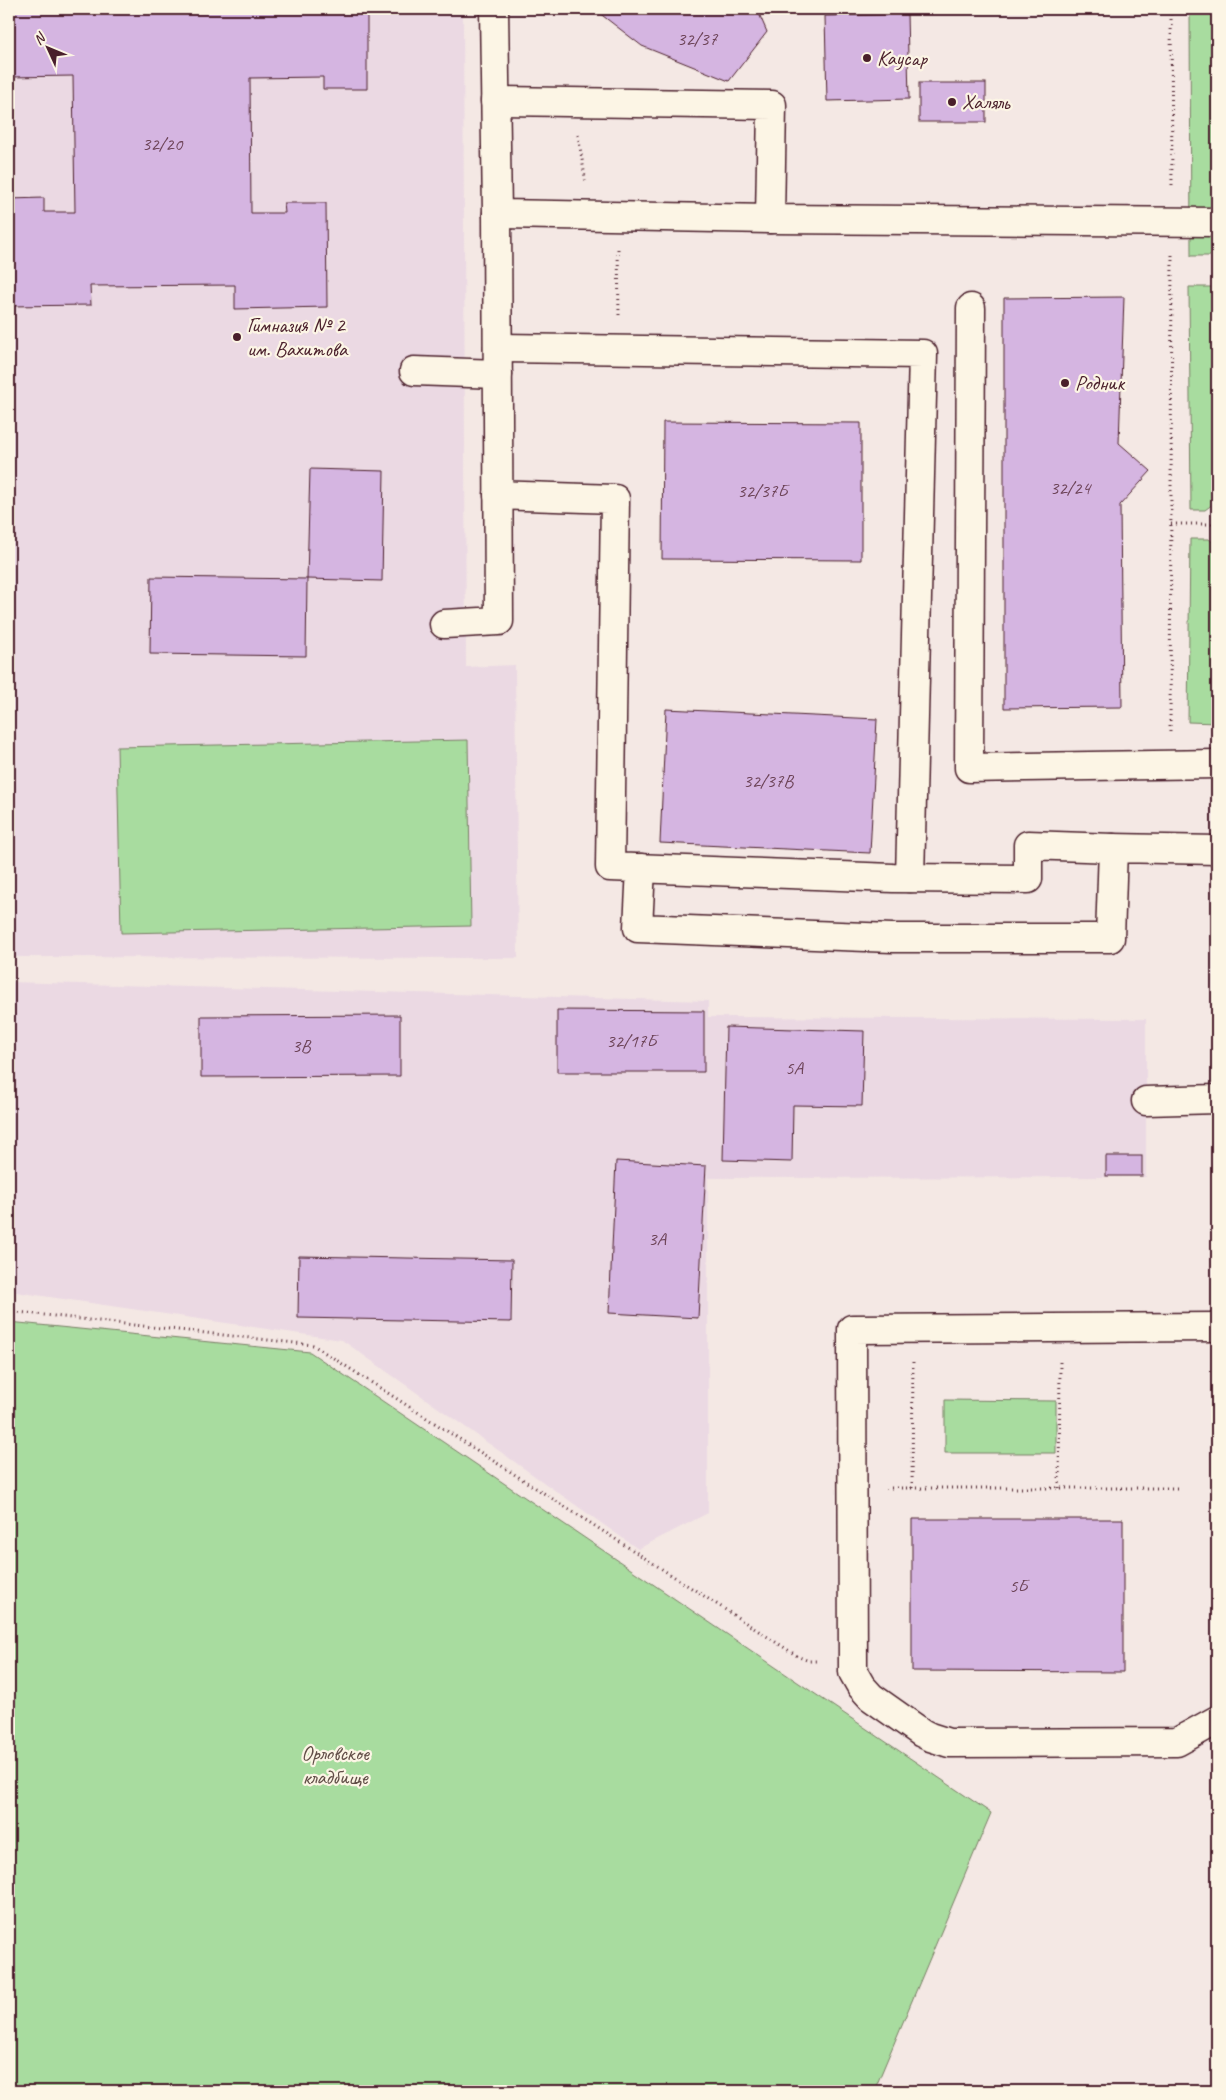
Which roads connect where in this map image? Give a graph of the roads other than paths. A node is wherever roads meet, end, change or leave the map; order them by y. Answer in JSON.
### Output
{"nodes":[{"id":1,"x":494,"y":9,"type":"edge"},
{"id":2,"x":495,"y":100,"type":"junction"},
{"id":3,"x":497,"y":214,"type":"junction"},
{"id":4,"x":770,"y":218,"type":"junction"},
{"id":5,"x":1217,"y":222,"type":"edge"},
{"id":6,"x":971,"y":308,"type":"dead end"},
{"id":7,"x":498,"y":361,"type":"junction"},
{"id":8,"x":414,"y":371,"type":"dead end"},
{"id":9,"x":498,"y":495,"type":"junction"},
{"id":10,"x":444,"y":624,"type":"dead end"},
{"id":11,"x":1217,"y":764,"type":"edge"},
{"id":12,"x":1113,"y":848,"type":"junction"},
{"id":13,"x":1217,"y":850,"type":"edge"},
{"id":14,"x":641,"y":868,"type":"junction"},
{"id":15,"x":910,"y":878,"type":"junction"},
{"id":16,"x":1217,"y":1099,"type":"edge"},
{"id":17,"x":1146,"y":1101,"type":"dead end"},
{"id":18,"x":1217,"y":1327,"type":"edge"},
{"id":19,"x":1217,"y":1720,"type":"edge"}],
"edges":[{"from":1,"to":2,"type":"lane"},
{"from":2,"to":3,"type":"lane"},
{"from":2,"to":4,"type":"lane"},
{"from":3,"to":4,"type":"lane"},
{"from":3,"to":7,"type":"lane"},
{"from":4,"to":5,"type":"lane"},
{"from":6,"to":11,"type":"lane"},
{"from":7,"to":8,"type":"lane"},
{"from":7,"to":9,"type":"lane"},
{"from":7,"to":15,"type":"lane"},
{"from":9,"to":10,"type":"lane"},
{"from":9,"to":14,"type":"lane"},
{"from":12,"to":13,"type":"lane"},
{"from":12,"to":14,"type":"lane"},
{"from":12,"to":15,"type":"lane"},
{"from":14,"to":15,"type":"lane"},
{"from":16,"to":17,"type":"lane"},
{"from":18,"to":19,"type":"lane"}]}
